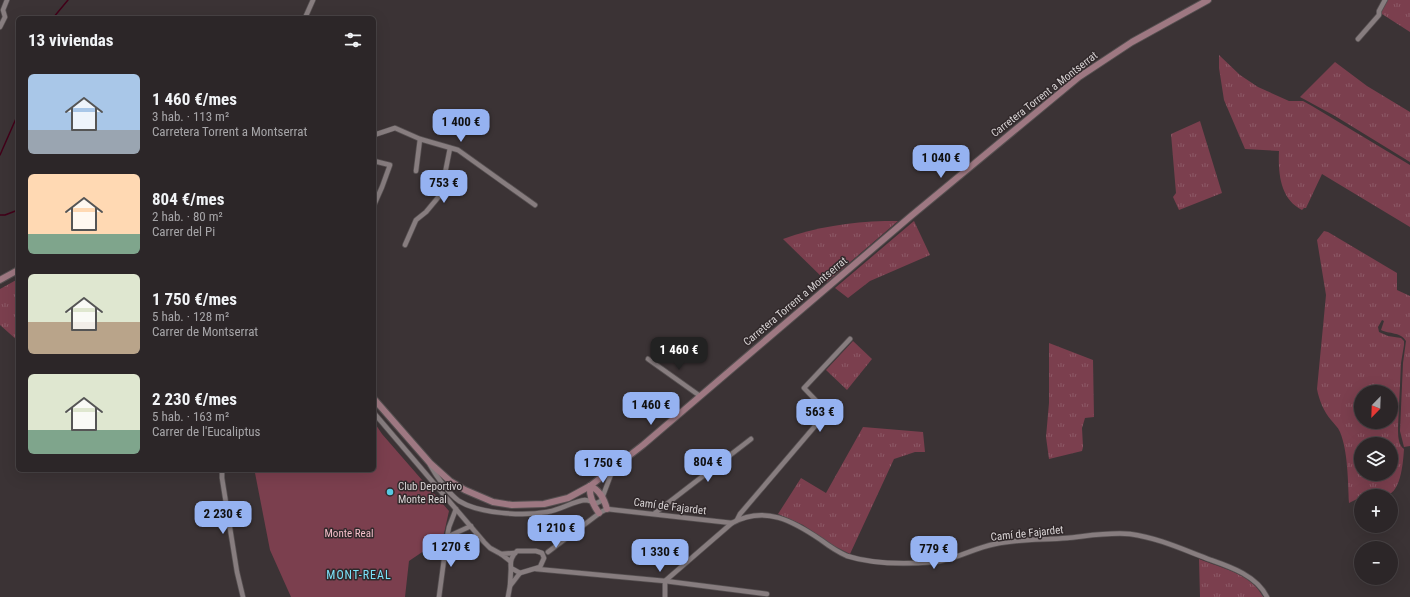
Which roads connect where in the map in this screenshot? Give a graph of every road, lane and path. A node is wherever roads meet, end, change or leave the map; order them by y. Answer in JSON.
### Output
{"nodes":[{"id":1,"x":7,"y":0,"type":"edge"},
{"id":2,"x":313,"y":0,"type":"edge"},
{"id":3,"x":1208,"y":0,"type":"edge"},
{"id":4,"x":1385,"y":0,"type":"edge"},
{"id":5,"x":306,"y":16,"type":"edge"},
{"id":6,"x":0,"y":27,"type":"edge"},
{"id":7,"x":1358,"y":39,"type":"dead end"},
{"id":8,"x":376,"y":134,"type":"edge"},
{"id":9,"x":420,"y":139,"type":"junction"},
{"id":10,"x":450,"y":148,"type":"junction"},
{"id":11,"x":376,"y":162,"type":"edge"},
{"id":12,"x":416,"y":171,"type":"dead end"},
{"id":13,"x":376,"y":200,"type":"edge"},
{"id":14,"x":535,"y":205,"type":"dead end"},
{"id":15,"x":405,"y":245,"type":"dead end"},
{"id":16,"x":16,"y":271,"type":"edge"},
{"id":17,"x":0,"y":280,"type":"edge"},
{"id":18,"x":850,"y":339,"type":"dead end"},
{"id":19,"x":648,"y":359,"type":"dead end"},
{"id":20,"x":700,"y":396,"type":"junction"},
{"id":21,"x":376,"y":401,"type":"edge"},
{"id":22,"x":376,"y":416,"type":"edge"},
{"id":23,"x":751,"y":439,"type":"dead end"},
{"id":24,"x":428,"y":462,"type":"junction"},
{"id":25,"x":613,"y":469,"type":"junction"},
{"id":26,"x":222,"y":472,"type":"edge"},
{"id":27,"x":590,"y":486,"type":"junction"},
{"id":28,"x":602,"y":497,"type":"junction"},
{"id":29,"x":593,"y":503,"type":"junction"},
{"id":30,"x":456,"y":509,"type":"junction"},
{"id":31,"x":607,"y":509,"type":"junction"},
{"id":32,"x":600,"y":512,"type":"junction"},
{"id":33,"x":655,"y":513,"type":"junction"},
{"id":34,"x":737,"y":520,"type":"junction"},
{"id":35,"x":732,"y":523,"type":"junction"},
{"id":36,"x":471,"y":526,"type":"junction"},
{"id":37,"x":448,"y":537,"type":"junction"},
{"id":38,"x":515,"y":553,"type":"junction"},
{"id":39,"x":501,"y":554,"type":"junction"},
{"id":40,"x":543,"y":558,"type":"junction"},
{"id":41,"x":510,"y":561,"type":"junction"},
{"id":42,"x":511,"y":568,"type":"junction"},
{"id":43,"x":536,"y":569,"type":"junction"},
{"id":44,"x":550,"y":570,"type":"junction"},
{"id":45,"x":520,"y":573,"type":"junction"},
{"id":46,"x":665,"y":581,"type":"junction"},
{"id":47,"x":510,"y":586,"type":"junction"},
{"id":48,"x":767,"y":594,"type":"dead end"},
{"id":49,"x":243,"y":597,"type":"edge"},
{"id":50,"x":439,"y":597,"type":"edge"},
{"id":51,"x":508,"y":597,"type":"edge"},
{"id":52,"x":664,"y":597,"type":"edge"},
{"id":53,"x":1267,"y":597,"type":"edge"}],
"edges":[{"from":1,"to":6,"type":"street"},
{"from":2,"to":5,"type":"street"},
{"from":3,"to":20,"type":"main road","name":"Carretera Torrent a Montserrat"},
{"from":4,"to":7,"type":"street"},
{"from":8,"to":9,"type":"street"},
{"from":9,"to":10,"type":"street"},
{"from":9,"to":12,"type":"street"},
{"from":10,"to":14,"type":"street"},
{"from":10,"to":15,"type":"street"},
{"from":11,"to":13,"type":"street"},
{"from":16,"to":17,"type":"main road"},
{"from":18,"to":34,"type":"street","name":"Camí de Fajardet"},
{"from":19,"to":20,"type":"street"},
{"from":20,"to":25,"type":"main road","name":"Carretera Torrent a Montserrat"},
{"from":21,"to":24,"type":"main road","name":"Carretera Torrent a Montserrat"},
{"from":22,"to":30,"type":"street"},
{"from":23,"to":33,"type":"street"},
{"from":24,"to":27,"type":"main road","name":"Carretera Torrent a Montserrat"},
{"from":24,"to":29,"type":"street"},
{"from":25,"to":27,"type":"main road","name":"Carretera Torrent a Montserrat"},
{"from":25,"to":28,"type":"street"},
{"from":26,"to":49,"type":"street"},
{"from":27,"to":28,"type":"main road"},
{"from":27,"to":29,"type":"main road"},
{"from":28,"to":29,"type":"street"},
{"from":28,"to":31,"type":"main road"},
{"from":29,"to":32,"type":"main road"},
{"from":30,"to":36,"type":"street"},
{"from":30,"to":37,"type":"street"},
{"from":31,"to":32,"type":"street"},
{"from":31,"to":33,"type":"street","name":"Camí de Fajardet"},
{"from":32,"to":40,"type":"street"},
{"from":33,"to":35,"type":"street","name":"Camí de Fajardet"},
{"from":34,"to":35,"type":"street","name":"Camí de Fajardet"},
{"from":34,"to":53,"type":"street","name":"Camí de Fajardet"},
{"from":35,"to":46,"type":"street"},
{"from":36,"to":37,"type":"street"},
{"from":36,"to":39,"type":"street"},
{"from":37,"to":50,"type":"street"},
{"from":38,"to":39,"type":"street"},
{"from":38,"to":40,"type":"street"},
{"from":38,"to":41,"type":"street"},
{"from":39,"to":41,"type":"street"},
{"from":40,"to":43,"type":"street"},
{"from":40,"to":44,"type":"street"},
{"from":41,"to":42,"type":"street"},
{"from":42,"to":45,"type":"street"},
{"from":42,"to":47,"type":"street"},
{"from":43,"to":44,"type":"street"},
{"from":43,"to":45,"type":"street"},
{"from":44,"to":46,"type":"street"},
{"from":45,"to":47,"type":"street"},
{"from":46,"to":48,"type":"street"},
{"from":46,"to":52,"type":"street"},
{"from":47,"to":51,"type":"street"}]}
